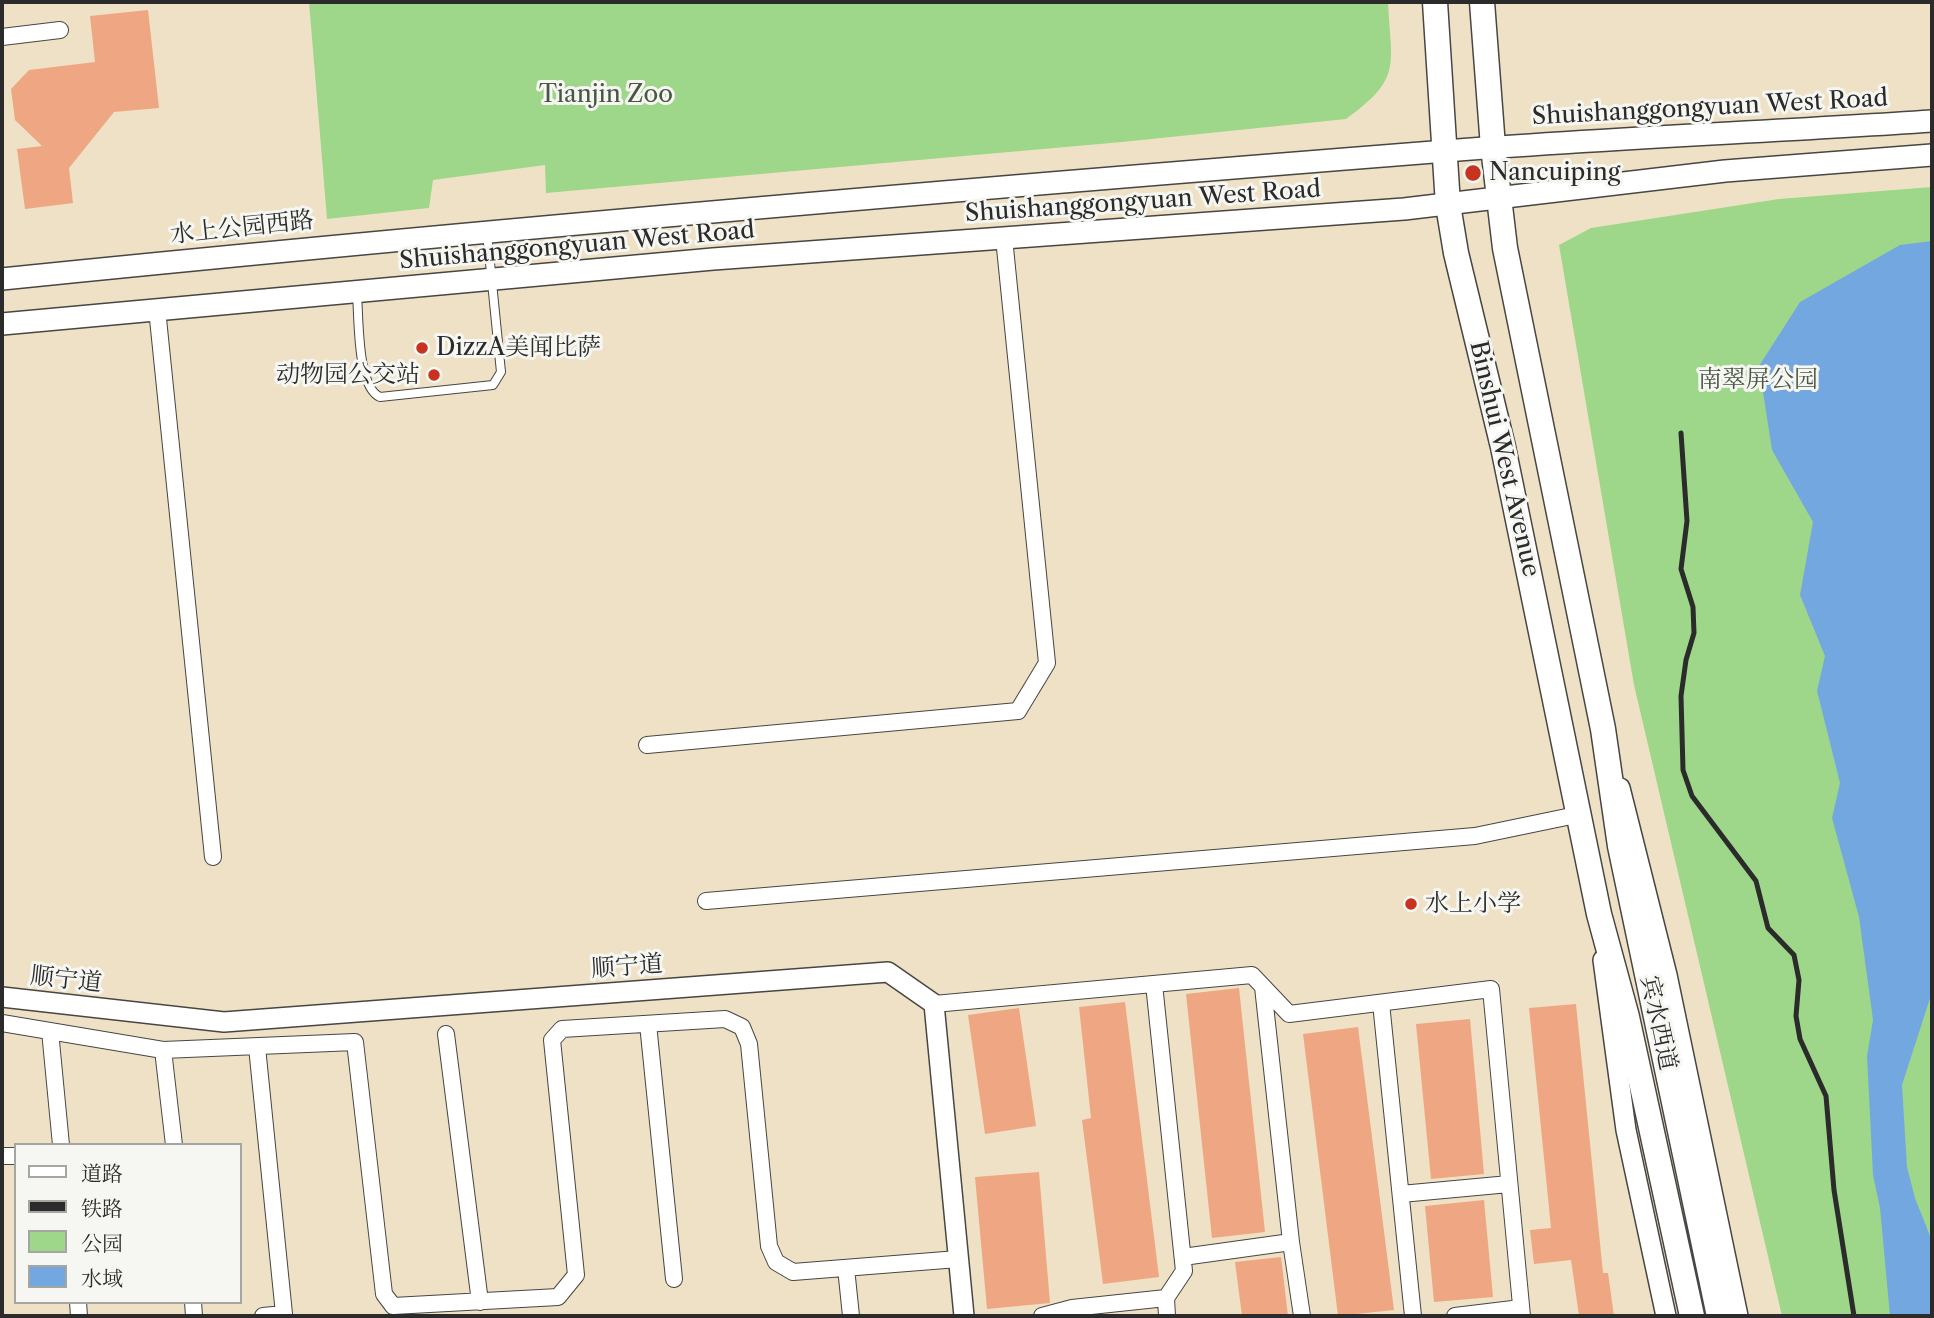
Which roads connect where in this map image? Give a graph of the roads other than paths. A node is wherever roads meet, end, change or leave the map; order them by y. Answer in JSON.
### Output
{"nodes":[{"id":1,"x":1435,"y":2,"type":"edge"},
{"id":2,"x":1482,"y":2,"type":"edge"},
{"id":3,"x":60,"y":30,"type":"dead end"},
{"id":4,"x":2,"y":37,"type":"edge"},
{"id":5,"x":1932,"y":121,"type":"edge"},
{"id":6,"x":1493,"y":147,"type":"junction"},
{"id":7,"x":1444,"y":151,"type":"junction"},
{"id":8,"x":1932,"y":155,"type":"edge"},
{"id":9,"x":1498,"y":200,"type":"junction"},
{"id":10,"x":1448,"y":205,"type":"junction"},
{"id":11,"x":487,"y":230,"type":"junction"},
{"id":12,"x":1004,"y":238,"type":"junction"},
{"id":13,"x":2,"y":279,"type":"edge"},
{"id":14,"x":492,"y":279,"type":"junction"},
{"id":15,"x":357,"y":292,"type":"junction"},
{"id":16,"x":157,"y":309,"type":"junction"},
{"id":17,"x":2,"y":324,"type":"edge"},
{"id":18,"x":1603,"y":729,"type":"junction"},
{"id":19,"x":647,"y":745,"type":"dead end"},
{"id":20,"x":1581,"y":814,"type":"junction"},
{"id":21,"x":213,"y":857,"type":"dead end"},
{"id":22,"x":706,"y":901,"type":"dead end"},
{"id":23,"x":1599,"y":914,"type":"junction"},
{"id":24,"x":1154,"y":984,"type":"junction"},
{"id":25,"x":1263,"y":987,"type":"junction"},
{"id":26,"x":2,"y":997,"type":"edge"},
{"id":27,"x":1381,"y":1003,"type":"junction"},
{"id":28,"x":934,"y":1004,"type":"junction"},
{"id":29,"x":2,"y":1023,"type":"edge"},
{"id":30,"x":648,"y":1024,"type":"junction"},
{"id":31,"x":50,"y":1031,"type":"junction"},
{"id":32,"x":446,"y":1034,"type":"dead end"},
{"id":33,"x":257,"y":1047,"type":"junction"},
{"id":34,"x":163,"y":1050,"type":"junction"},
{"id":35,"x":61,"y":1143,"type":"edge"},
{"id":36,"x":174,"y":1143,"type":"edge"},
{"id":37,"x":1509,"y":1184,"type":"junction"},
{"id":38,"x":1401,"y":1194,"type":"junction"},
{"id":39,"x":1291,"y":1242,"type":"junction"},
{"id":40,"x":1182,"y":1257,"type":"junction"},
{"id":41,"x":958,"y":1259,"type":"junction"},
{"id":42,"x":845,"y":1268,"type":"junction"},
{"id":43,"x":674,"y":1279,"type":"dead end"},
{"id":44,"x":1166,"y":1298,"type":"junction"},
{"id":45,"x":480,"y":1302,"type":"junction"},
{"id":46,"x":1521,"y":1312,"type":"edge"},
{"id":47,"x":262,"y":1316,"type":"edge"},
{"id":48,"x":851,"y":1316,"type":"edge"},
{"id":49,"x":964,"y":1316,"type":"edge"},
{"id":50,"x":1042,"y":1316,"type":"edge"},
{"id":51,"x":1167,"y":1316,"type":"edge"},
{"id":52,"x":1302,"y":1316,"type":"edge"},
{"id":53,"x":1413,"y":1316,"type":"edge"},
{"id":54,"x":1455,"y":1316,"type":"edge"},
{"id":55,"x":1666,"y":1316,"type":"edge"},
{"id":56,"x":1692,"y":1316,"type":"edge"},
{"id":57,"x":1719,"y":1316,"type":"edge"},
{"id":58,"x":1738,"y":1316,"type":"edge"}],
"edges":[{"from":1,"to":7,"type":"main road","name":"Binshui West Avenue"},
{"from":2,"to":6,"type":"main road","name":"Binshui West Avenue"},
{"from":3,"to":4,"type":"street"},
{"from":5,"to":6,"type":"main road","name":"Shuishanggongyuan West Road"},
{"from":6,"to":7,"type":"main road","name":"Shuishanggongyuan West Road"},
{"from":6,"to":9,"type":"main road","name":"Binshui West Avenue"},
{"from":7,"to":10,"type":"main road","name":"Binshui West Avenue"},
{"from":7,"to":11,"type":"main road","name":"Shuishanggongyuan West Road"},
{"from":8,"to":9,"type":"main road","name":"Shuishanggongyuan West Road"},
{"from":9,"to":10,"type":"main road","name":"Shuishanggongyuan West Road"},
{"from":9,"to":18,"type":"main road","name":"Binshui West Avenue"},
{"from":10,"to":12,"type":"main road","name":"Shuishanggongyuan West Road"},
{"from":10,"to":20,"type":"main road","name":"Binshui West Avenue"},
{"from":11,"to":13,"type":"main road","name":"水上公园西路"},
{"from":11,"to":14,"type":"lane"},
{"from":12,"to":14,"type":"main road","name":"Shuishanggongyuan West Road"},
{"from":12,"to":19,"type":"street"},
{"from":14,"to":15,"type":"main road","name":"Shuishanggongyuan West Road"},
{"from":14,"to":15,"type":"lane"},
{"from":15,"to":16,"type":"main road"},
{"from":16,"to":17,"type":"main road"},
{"from":16,"to":21,"type":"street"},
{"from":18,"to":57,"type":"main road","name":"宾水西道"},
{"from":18,"to":58,"type":"street"},
{"from":20,"to":22,"type":"street"},
{"from":20,"to":23,"type":"main road","name":"Binshui West Avenue"},
{"from":23,"to":55,"type":"street"},
{"from":23,"to":56,"type":"main road","name":"宾水西道"},
{"from":24,"to":25,"type":"street"},
{"from":24,"to":28,"type":"street"},
{"from":24,"to":40,"type":"street"},
{"from":25,"to":27,"type":"street"},
{"from":25,"to":39,"type":"street"},
{"from":26,"to":28,"type":"street","name":"顺宁道"},
{"from":27,"to":37,"type":"street"},
{"from":27,"to":38,"type":"street"},
{"from":28,"to":41,"type":"street"},
{"from":29,"to":31,"type":"street"},
{"from":30,"to":42,"type":"street"},
{"from":30,"to":43,"type":"street"},
{"from":30,"to":45,"type":"street"},
{"from":31,"to":34,"type":"street"},
{"from":31,"to":35,"type":"street"},
{"from":32,"to":45,"type":"street"},
{"from":33,"to":34,"type":"street"},
{"from":33,"to":45,"type":"street"},
{"from":33,"to":47,"type":"street"},
{"from":34,"to":36,"type":"street"},
{"from":37,"to":38,"type":"street"},
{"from":37,"to":46,"type":"street"},
{"from":38,"to":53,"type":"street"},
{"from":39,"to":40,"type":"street"},
{"from":39,"to":52,"type":"street"},
{"from":40,"to":44,"type":"street"},
{"from":41,"to":42,"type":"street"},
{"from":41,"to":49,"type":"street"},
{"from":42,"to":48,"type":"street"},
{"from":44,"to":50,"type":"street"},
{"from":44,"to":51,"type":"street"},
{"from":46,"to":54,"type":"street"}]}
